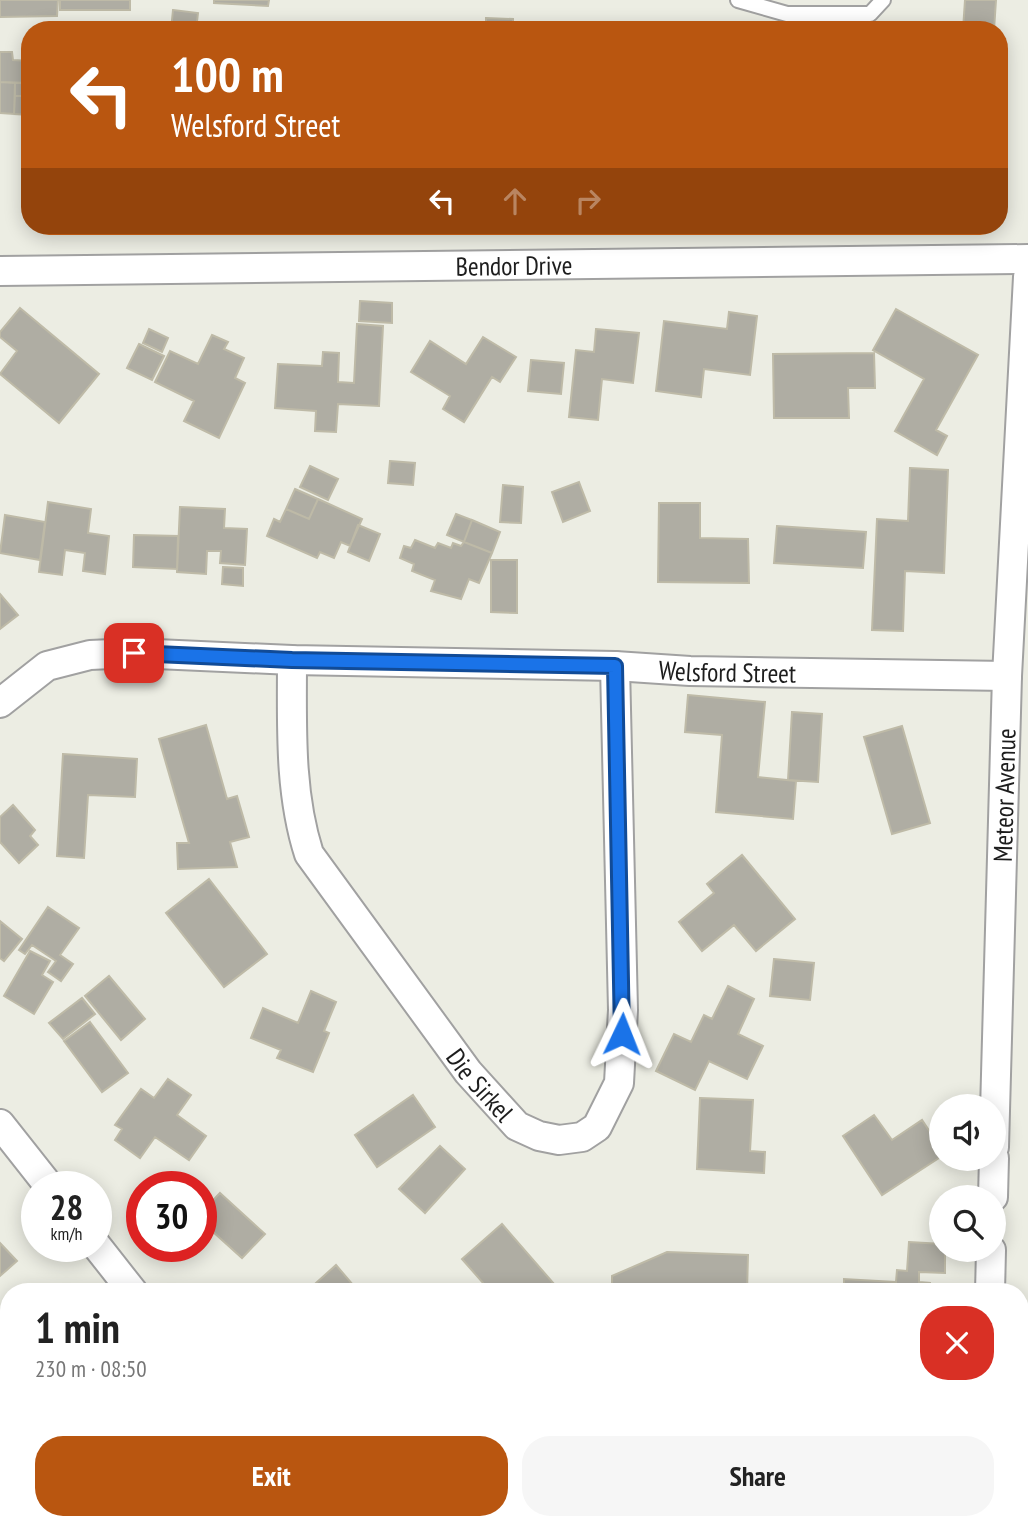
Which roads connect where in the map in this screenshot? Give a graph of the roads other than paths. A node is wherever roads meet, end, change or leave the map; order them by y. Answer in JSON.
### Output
{"nodes":[{"id":1,"x":738,"y":0,"type":"edge"},
{"id":2,"x":883,"y":0,"type":"edge"},
{"id":3,"x":1028,"y":258,"type":"edge"},
{"id":4,"x":0,"y":271,"type":"edge"},
{"id":5,"x":1028,"y":277,"type":"edge"},
{"id":6,"x":292,"y":660,"type":"junction"},
{"id":7,"x":615,"y":666,"type":"junction"},
{"id":8,"x":1007,"y":676,"type":"junction"},
{"id":9,"x":0,"y":703,"type":"edge"},
{"id":10,"x":995,"y":1094,"type":"edge"},
{"id":11,"x":0,"y":1124,"type":"edge"},
{"id":12,"x":38,"y":1171,"type":"edge"},
{"id":13,"x":109,"y":1262,"type":"edge"},
{"id":14,"x":991,"y":1262,"type":"edge"},
{"id":15,"x":126,"y":1283,"type":"edge"},
{"id":16,"x":990,"y":1283,"type":"edge"}],
"edges":[{"from":1,"to":2,"type":"lane"},
{"from":3,"to":4,"type":"street","name":"Bendor Drive"},
{"from":5,"to":8,"type":"street","name":"Meteor Avenue"},
{"from":6,"to":7,"type":"street","name":"Welsford Street"},
{"from":6,"to":7,"type":"street","name":"Die Sirkel"},
{"from":6,"to":9,"type":"street","name":"Welsford Street"},
{"from":7,"to":8,"type":"street","name":"Welsford Street"},
{"from":8,"to":10,"type":"street","name":"Meteor Avenue"},
{"from":11,"to":12,"type":"street"},
{"from":13,"to":15,"type":"street"},
{"from":14,"to":16,"type":"street"}]}
